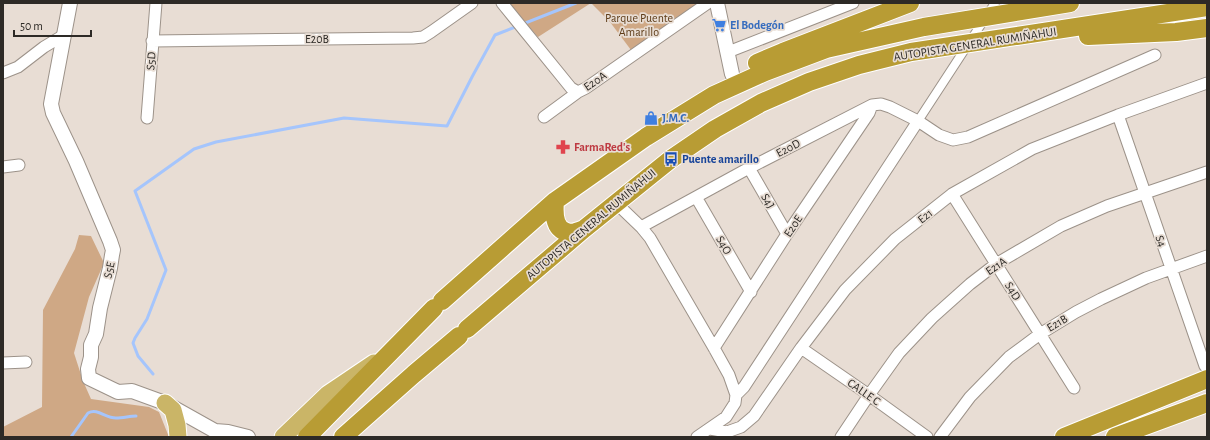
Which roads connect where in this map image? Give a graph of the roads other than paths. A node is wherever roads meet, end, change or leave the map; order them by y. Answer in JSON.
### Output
{"nodes":[{"id":1,"x":70,"y":3,"type":"edge"},
{"id":2,"x":156,"y":3,"type":"edge"},
{"id":3,"x":472,"y":3,"type":"edge"},
{"id":4,"x":502,"y":3,"type":"edge"},
{"id":5,"x":708,"y":3,"type":"edge"},
{"id":6,"x":717,"y":3,"type":"edge"},
{"id":7,"x":853,"y":3,"type":"edge"},
{"id":8,"x":910,"y":3,"type":"edge"},
{"id":9,"x":994,"y":3,"type":"edge"},
{"id":10,"x":1067,"y":3,"type":"edge"},
{"id":11,"x":1207,"y":7,"type":"edge"},
{"id":12,"x":1207,"y":28,"type":"edge"},
{"id":13,"x":1064,"y":30,"type":"junction"},
{"id":14,"x":1176,"y":32,"type":"junction"},
{"id":15,"x":64,"y":35,"type":"junction"},
{"id":16,"x":152,"y":41,"type":"junction"},
{"id":17,"x":1207,"y":42,"type":"edge"},
{"id":18,"x":728,"y":52,"type":"junction"},
{"id":19,"x":1156,"y":55,"type":"dead end"},
{"id":20,"x":3,"y":73,"type":"edge"},
{"id":21,"x":732,"y":74,"type":"junction"},
{"id":22,"x":1207,"y":83,"type":"edge"},
{"id":23,"x":578,"y":92,"type":"junction"},
{"id":24,"x":714,"y":95,"type":"junction"},
{"id":25,"x":872,"y":105,"type":"junction"},
{"id":26,"x":1118,"y":115,"type":"junction"},
{"id":27,"x":544,"y":117,"type":"dead end"},
{"id":28,"x":147,"y":118,"type":"dead end"},
{"id":29,"x":918,"y":121,"type":"junction"},
{"id":30,"x":19,"y":165,"type":"dead end"},
{"id":31,"x":3,"y":167,"type":"edge"},
{"id":32,"x":749,"y":168,"type":"junction"},
{"id":33,"x":1207,"y":172,"type":"edge"},
{"id":34,"x":952,"y":194,"type":"junction"},
{"id":35,"x":1145,"y":194,"type":"junction"},
{"id":36,"x":696,"y":197,"type":"junction"},
{"id":37,"x":555,"y":201,"type":"junction"},
{"id":38,"x":616,"y":203,"type":"junction"},
{"id":39,"x":641,"y":227,"type":"junction"},
{"id":40,"x":584,"y":229,"type":"junction"},
{"id":41,"x":787,"y":234,"type":"junction"},
{"id":42,"x":1207,"y":256,"type":"edge"},
{"id":43,"x":996,"y":264,"type":"junction"},
{"id":44,"x":1171,"y":269,"type":"junction"},
{"id":45,"x":751,"y":292,"type":"junction"},
{"id":46,"x":1040,"y":334,"type":"junction"},
{"id":47,"x":714,"y":348,"type":"junction"},
{"id":48,"x":801,"y":348,"type":"junction"},
{"id":49,"x":394,"y":350,"type":"junction"},
{"id":50,"x":26,"y":362,"type":"dead end"},
{"id":51,"x":3,"y":363,"type":"edge"},
{"id":52,"x":1206,"y":370,"type":"edge"},
{"id":53,"x":1074,"y":388,"type":"dead end"},
{"id":54,"x":868,"y":394,"type":"junction"},
{"id":55,"x":736,"y":395,"type":"junction"},
{"id":56,"x":166,"y":403,"type":"junction"},
{"id":57,"x":1207,"y":403,"type":"edge"},
{"id":58,"x":183,"y":413,"type":"junction"},
{"id":59,"x":710,"y":429,"type":"junction"},
{"id":60,"x":317,"y":433,"type":"edge"},
{"id":61,"x":178,"y":437,"type":"edge"},
{"id":62,"x":187,"y":437,"type":"edge"},
{"id":63,"x":248,"y":437,"type":"edge"},
{"id":64,"x":283,"y":437,"type":"edge"},
{"id":65,"x":343,"y":437,"type":"edge"},
{"id":66,"x":697,"y":437,"type":"edge"},
{"id":67,"x":841,"y":437,"type":"edge"},
{"id":68,"x":927,"y":437,"type":"edge"},
{"id":69,"x":940,"y":437,"type":"edge"},
{"id":70,"x":1064,"y":437,"type":"edge"},
{"id":71,"x":1115,"y":437,"type":"edge"}],
"edges":[{"from":1,"to":15,"type":"street","name":"S5E"},
{"from":2,"to":16,"type":"street","name":"S5D"},
{"from":3,"to":16,"type":"street","name":"E20B"},
{"from":4,"to":23,"type":"street","name":"E20A"},
{"from":5,"to":23,"type":"street","name":"E20A"},
{"from":6,"to":18,"type":"street"},
{"from":7,"to":18,"type":"street"},
{"from":8,"to":21,"type":"highway"},
{"from":9,"to":29,"type":"street"},
{"from":10,"to":24,"type":"highway","name":"AUTOPISTA GENERAL RUMIÑAHUI"},
{"from":11,"to":13,"type":"highway","name":"AUTOPISTA GENERAL RUMIÑAHUI"},
{"from":12,"to":14,"type":"highway"},
{"from":13,"to":14,"type":"highway"},
{"from":13,"to":38,"type":"highway","name":"AUTOPISTA GENERAL RUMIÑAHUI"},
{"from":14,"to":17,"type":"highway"},
{"from":15,"to":20,"type":"street"},
{"from":15,"to":56,"type":"street","name":"S5E"},
{"from":16,"to":28,"type":"street","name":"S5D"},
{"from":18,"to":21,"type":"street"},
{"from":19,"to":29,"type":"street"},
{"from":21,"to":24,"type":"highway"},
{"from":22,"to":26,"type":"street","name":"E21"},
{"from":23,"to":27,"type":"street"},
{"from":24,"to":37,"type":"highway","name":"AUTOPISTA GENERAL RUMIÑAHUI"},
{"from":25,"to":29,"type":"street"},
{"from":25,"to":32,"type":"street","name":"E20D"},
{"from":25,"to":41,"type":"street","name":"E20E"},
{"from":26,"to":34,"type":"street","name":"E21"},
{"from":26,"to":35,"type":"street","name":"S4"},
{"from":29,"to":55,"type":"street"},
{"from":30,"to":31,"type":"street"},
{"from":32,"to":36,"type":"street","name":"E20D"},
{"from":32,"to":41,"type":"street","name":"S4J"},
{"from":33,"to":35,"type":"street","name":"E21A"},
{"from":34,"to":43,"type":"street","name":"S4D"},
{"from":34,"to":48,"type":"street","name":"E21"},
{"from":35,"to":43,"type":"street","name":"E21A"},
{"from":35,"to":44,"type":"street","name":"S4"},
{"from":36,"to":39,"type":"street","name":"E20D"},
{"from":36,"to":45,"type":"street","name":"S4O"},
{"from":37,"to":40,"type":"highway"},
{"from":37,"to":49,"type":"highway","name":"AUTOPISTA GENERAL RUMIÑAHUI"},
{"from":38,"to":39,"type":"street"},
{"from":38,"to":40,"type":"highway","name":"AUTOPISTA GENERAL RUMIÑAHUI"},
{"from":39,"to":47,"type":"street"},
{"from":40,"to":65,"type":"highway","name":"AUTOPISTA GENERAL RUMIÑAHUI"},
{"from":41,"to":45,"type":"street","name":"E20E"},
{"from":42,"to":44,"type":"street","name":"E21B"},
{"from":43,"to":46,"type":"street","name":"S4D"},
{"from":43,"to":54,"type":"street","name":"E21A"},
{"from":44,"to":46,"type":"street","name":"E21B"},
{"from":44,"to":52,"type":"street","name":"S4"},
{"from":45,"to":47,"type":"street","name":"E20E"},
{"from":46,"to":53,"type":"street","name":"S4D"},
{"from":46,"to":69,"type":"street","name":"E21B"},
{"from":47,"to":55,"type":"street"},
{"from":48,"to":54,"type":"street","name":"CALLE C"},
{"from":48,"to":59,"type":"street","name":"E21"},
{"from":49,"to":60,"type":"highway","name":"AUTOPISTA GENERAL RUMIÑAHUI"},
{"from":49,"to":64,"type":"main road"},
{"from":50,"to":51,"type":"street"},
{"from":52,"to":70,"type":"highway"},
{"from":54,"to":67,"type":"street","name":"E21A"},
{"from":54,"to":68,"type":"street","name":"CALLE C"},
{"from":55,"to":59,"type":"street"},
{"from":56,"to":58,"type":"street","name":"S5E"},
{"from":56,"to":61,"type":"main road"},
{"from":57,"to":71,"type":"highway"},
{"from":58,"to":62,"type":"main road"},
{"from":58,"to":63,"type":"street","name":"S5E"},
{"from":59,"to":66,"type":"street"}]}
